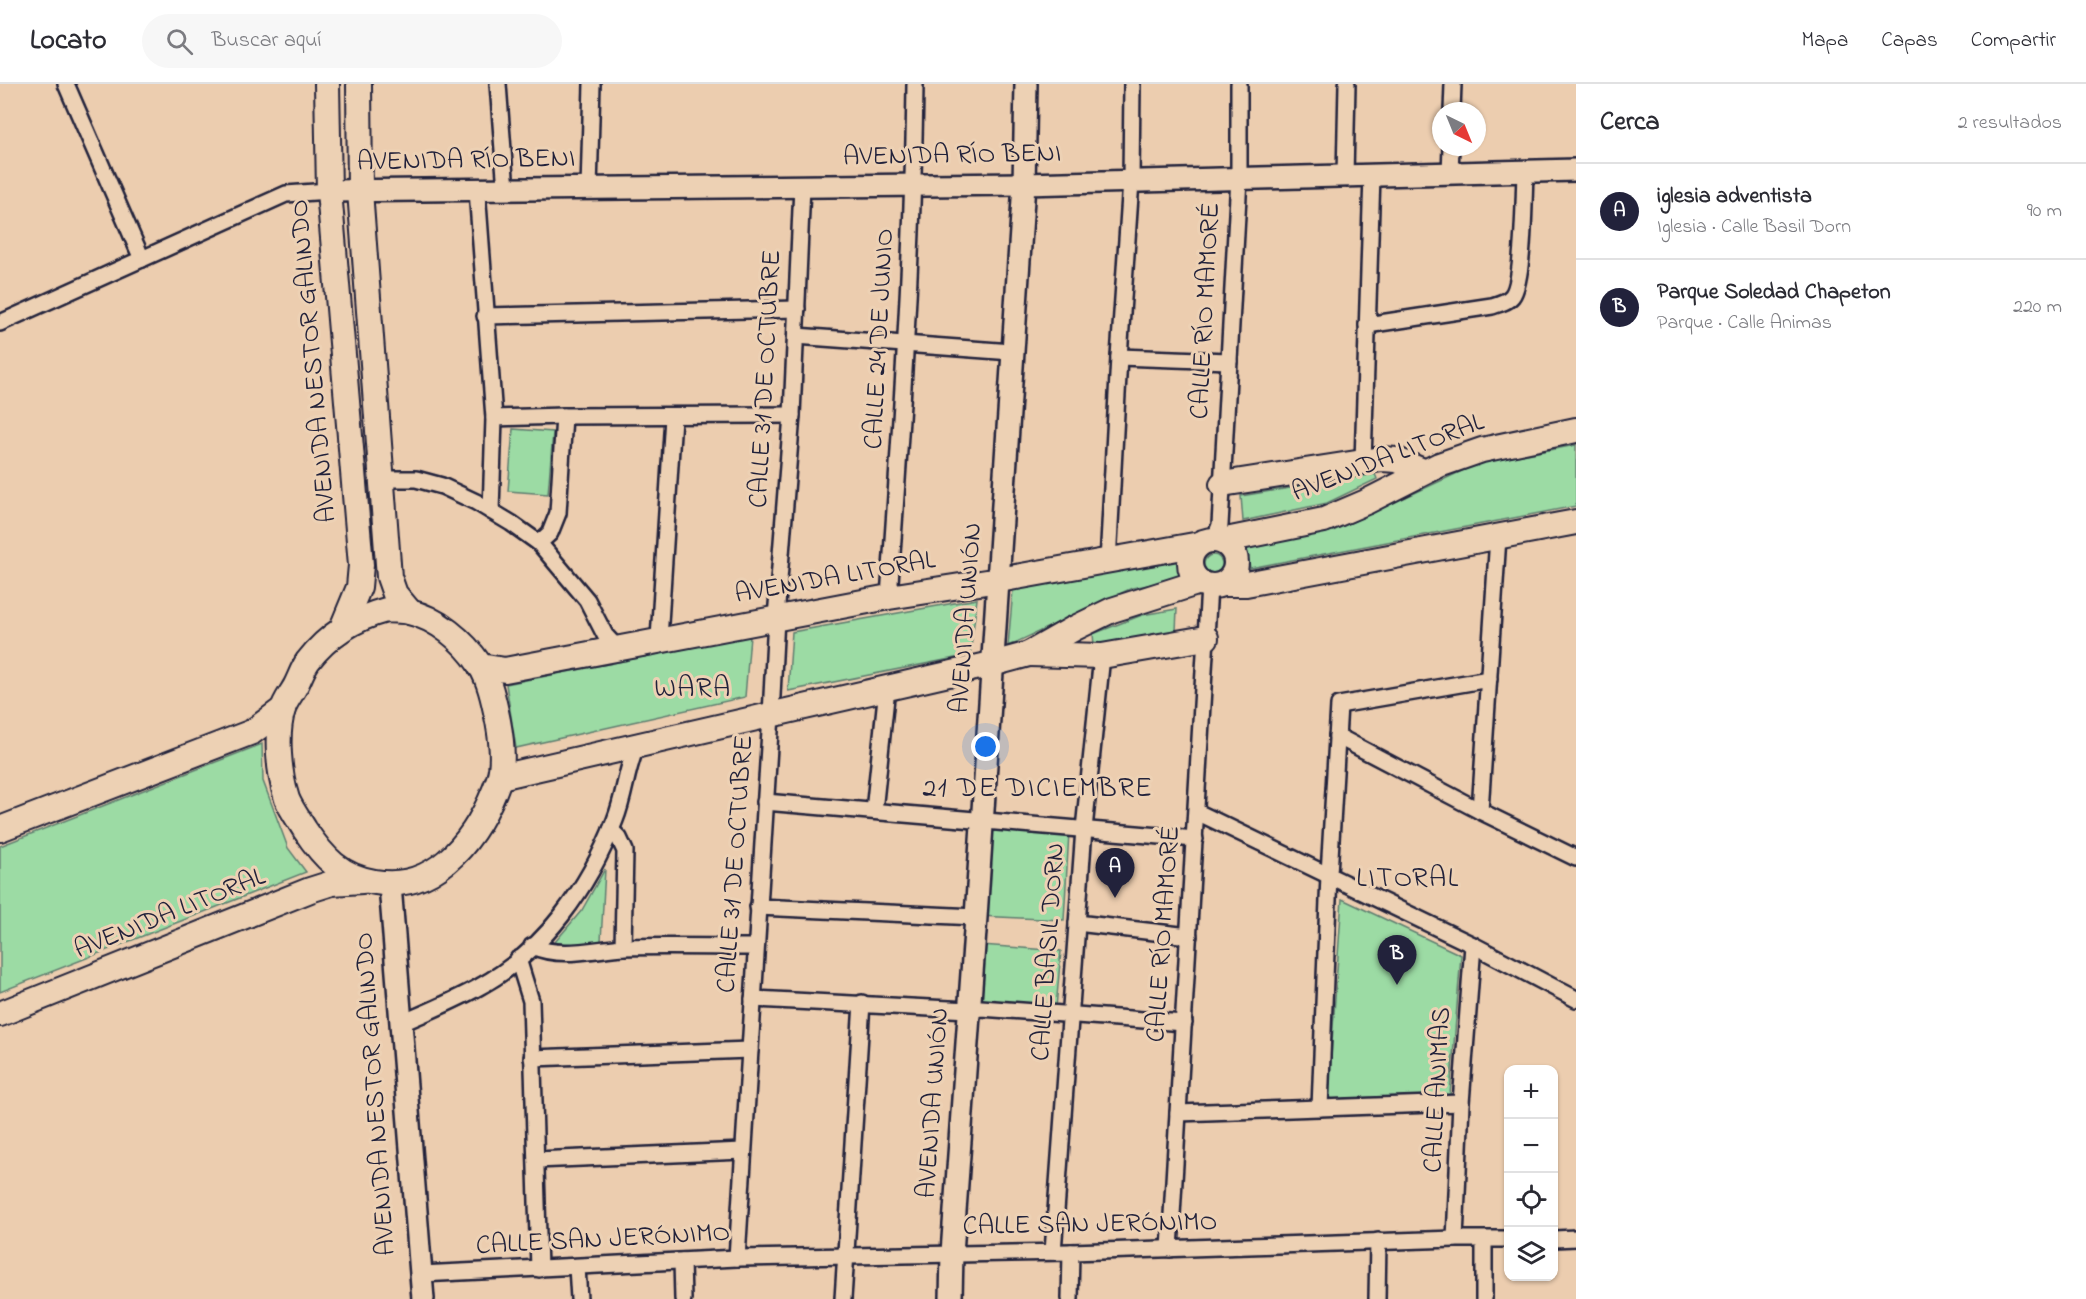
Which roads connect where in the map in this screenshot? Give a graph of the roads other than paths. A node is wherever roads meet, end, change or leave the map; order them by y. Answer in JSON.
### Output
{"nodes":[{"id":1,"x":66,"y":84,"type":"edge"},
{"id":2,"x":327,"y":84,"type":"edge"},
{"id":3,"x":359,"y":84,"type":"edge"},
{"id":4,"x":498,"y":84,"type":"edge"},
{"id":5,"x":592,"y":84,"type":"edge"},
{"id":6,"x":915,"y":84,"type":"edge"},
{"id":7,"x":1026,"y":84,"type":"edge"},
{"id":8,"x":1132,"y":84,"type":"edge"},
{"id":9,"x":1239,"y":84,"type":"edge"},
{"id":10,"x":1347,"y":84,"type":"edge"},
{"id":11,"x":1453,"y":84,"type":"edge"},
{"id":12,"x":1452,"y":102,"type":"edge"},
{"id":13,"x":1451,"y":156,"type":"edge"},
{"id":14,"x":1576,"y":170,"type":"edge"},
{"id":15,"x":1525,"y":171,"type":"junction"},
{"id":16,"x":1450,"y":173,"type":"junction"},
{"id":17,"x":1372,"y":175,"type":"junction"},
{"id":18,"x":1345,"y":176,"type":"junction"},
{"id":19,"x":1239,"y":178,"type":"junction"},
{"id":20,"x":1131,"y":181,"type":"junction"},
{"id":21,"x":1024,"y":184,"type":"junction"},
{"id":22,"x":914,"y":185,"type":"junction"},
{"id":23,"x":802,"y":186,"type":"junction"},
{"id":24,"x":506,"y":189,"type":"junction"},
{"id":25,"x":589,"y":189,"type":"junction"},
{"id":26,"x":477,"y":190,"type":"junction"},
{"id":27,"x":360,"y":191,"type":"junction"},
{"id":28,"x":329,"y":192,"type":"junction"},
{"id":29,"x":142,"y":259,"type":"junction"},
{"id":30,"x":796,"y":309,"type":"junction"},
{"id":31,"x":485,"y":316,"type":"junction"},
{"id":32,"x":0,"y":323,"type":"edge"},
{"id":33,"x":1367,"y":325,"type":"junction"},
{"id":34,"x":796,"y":336,"type":"junction"},
{"id":35,"x":907,"y":345,"type":"junction"},
{"id":36,"x":1012,"y":352,"type":"junction"},
{"id":37,"x":1119,"y":357,"type":"junction"},
{"id":38,"x":1229,"y":361,"type":"junction"},
{"id":39,"x":792,"y":415,"type":"junction"},
{"id":40,"x":564,"y":416,"type":"junction"},
{"id":41,"x":673,"y":417,"type":"junction"},
{"id":42,"x":494,"y":418,"type":"junction"},
{"id":43,"x":1576,"y":430,"type":"edge"},
{"id":44,"x":1363,"y":462,"type":"junction"},
{"id":45,"x":1423,"y":471,"type":"junction"},
{"id":46,"x":382,"y":479,"type":"junction"},
{"id":47,"x":1222,"y":483,"type":"junction"},
{"id":48,"x":491,"y":511,"type":"junction"},
{"id":49,"x":1576,"y":522,"type":"edge"},
{"id":50,"x":1498,"y":537,"type":"junction"},
{"id":51,"x":1212,"y":542,"type":"junction"},
{"id":52,"x":539,"y":543,"type":"junction"},
{"id":53,"x":1108,"y":562,"type":"junction"},
{"id":54,"x":999,"y":580,"type":"junction"},
{"id":55,"x":1211,"y":584,"type":"junction"},
{"id":56,"x":889,"y":597,"type":"junction"},
{"id":57,"x":410,"y":612,"type":"junction"},
{"id":58,"x":776,"y":618,"type":"junction"},
{"id":59,"x":342,"y":628,"type":"junction"},
{"id":60,"x":1206,"y":638,"type":"junction"},
{"id":61,"x":659,"y":639,"type":"junction"},
{"id":62,"x":618,"y":649,"type":"junction"},
{"id":63,"x":1029,"y":654,"type":"junction"},
{"id":64,"x":1102,"y":656,"type":"junction"},
{"id":65,"x":992,"y":664,"type":"junction"},
{"id":66,"x":480,"y":666,"type":"junction"},
{"id":67,"x":1489,"y":679,"type":"junction"},
{"id":68,"x":887,"y":688,"type":"junction"},
{"id":69,"x":283,"y":709,"type":"junction"},
{"id":70,"x":771,"y":715,"type":"junction"},
{"id":71,"x":1337,"y":736,"type":"junction"},
{"id":72,"x":638,"y":745,"type":"junction"},
{"id":73,"x":500,"y":777,"type":"junction"},
{"id":74,"x":765,"y":802,"type":"junction"},
{"id":75,"x":874,"y":811,"type":"junction"},
{"id":76,"x":1197,"y":812,"type":"junction"},
{"id":77,"x":1480,"y":812,"type":"junction"},
{"id":78,"x":982,"y":820,"type":"junction"},
{"id":79,"x":0,"y":829,"type":"edge"},
{"id":80,"x":1084,"y":829,"type":"junction"},
{"id":81,"x":611,"y":830,"type":"junction"},
{"id":82,"x":1195,"y":838,"type":"junction"},
{"id":83,"x":1576,"y":858,"type":"edge"},
{"id":84,"x":1329,"y":874,"type":"junction"},
{"id":85,"x":364,"y":881,"type":"junction"},
{"id":86,"x":390,"y":885,"type":"junction"},
{"id":87,"x":758,"y":907,"type":"junction"},
{"id":88,"x":976,"y":917,"type":"junction"},
{"id":89,"x":1077,"y":923,"type":"junction"},
{"id":90,"x":1189,"y":936,"type":"junction"},
{"id":91,"x":1473,"y":945,"type":"junction"},
{"id":92,"x":532,"y":946,"type":"junction"},
{"id":93,"x":755,"y":947,"type":"junction"},
{"id":94,"x":623,"y":948,"type":"junction"},
{"id":95,"x":518,"y":959,"type":"junction"},
{"id":96,"x":753,"y":999,"type":"junction"},
{"id":97,"x":1576,"y":999,"type":"edge"},
{"id":98,"x":862,"y":1003,"type":"junction"},
{"id":99,"x":969,"y":1010,"type":"junction"},
{"id":100,"x":0,"y":1014,"type":"edge"},
{"id":101,"x":1070,"y":1014,"type":"junction"},
{"id":102,"x":1184,"y":1023,"type":"junction"},
{"id":103,"x":400,"y":1024,"type":"junction"},
{"id":104,"x":750,"y":1050,"type":"junction"},
{"id":105,"x":532,"y":1058,"type":"junction"},
{"id":106,"x":1461,"y":1103,"type":"junction"},
{"id":107,"x":1320,"y":1108,"type":"junction"},
{"id":108,"x":1178,"y":1113,"type":"junction"},
{"id":109,"x":743,"y":1151,"type":"junction"},
{"id":110,"x":536,"y":1160,"type":"junction"},
{"id":111,"x":1576,"y":1238,"type":"edge"},
{"id":112,"x":1455,"y":1239,"type":"junction"},
{"id":113,"x":1504,"y":1239,"type":"edge"},
{"id":114,"x":1558,"y":1239,"type":"edge"},
{"id":115,"x":1485,"y":1240,"type":"junction"},
{"id":116,"x":1378,"y":1241,"type":"junction"},
{"id":117,"x":1170,"y":1249,"type":"junction"},
{"id":118,"x":1053,"y":1252,"type":"junction"},
{"id":119,"x":1071,"y":1252,"type":"junction"},
{"id":120,"x":952,"y":1253,"type":"junction"},
{"id":121,"x":844,"y":1257,"type":"junction"},
{"id":122,"x":737,"y":1258,"type":"junction"},
{"id":123,"x":682,"y":1261,"type":"junction"},
{"id":124,"x":577,"y":1267,"type":"junction"},
{"id":125,"x":539,"y":1269,"type":"junction"},
{"id":126,"x":421,"y":1274,"type":"junction"},
{"id":127,"x":423,"y":1299,"type":"edge"},
{"id":128,"x":579,"y":1299,"type":"edge"},
{"id":129,"x":683,"y":1299,"type":"edge"},
{"id":130,"x":843,"y":1299,"type":"edge"},
{"id":131,"x":951,"y":1299,"type":"edge"},
{"id":132,"x":1070,"y":1299,"type":"edge"},
{"id":133,"x":1377,"y":1299,"type":"edge"},
{"id":134,"x":1484,"y":1299,"type":"edge"}],
"edges":[{"from":1,"to":29,"type":"street"},
{"from":2,"to":28,"type":"main road","name":"AVENIDA NESTOR GALINDO"},
{"from":3,"to":27,"type":"main road"},
{"from":4,"to":24,"type":"street"},
{"from":5,"to":25,"type":"street"},
{"from":6,"to":22,"type":"street","name":"CALLE 24 DE JUNIO"},
{"from":7,"to":21,"type":"street","name":"AVENIDA UNIÓN"},
{"from":8,"to":20,"type":"street"},
{"from":9,"to":19,"type":"street","name":"CALLE RÍO MAMORÉ"},
{"from":10,"to":18,"type":"street"},
{"from":11,"to":12,"type":"street"},
{"from":13,"to":16,"type":"street"},
{"from":14,"to":15,"type":"street","name":"AVENIDA RÍO BENI"},
{"from":15,"to":16,"type":"street","name":"AVENIDA RÍO BENI"},
{"from":15,"to":33,"type":"street"},
{"from":16,"to":17,"type":"street","name":"AVENIDA RÍO BENI"},
{"from":17,"to":18,"type":"street","name":"AVENIDA RÍO BENI"},
{"from":17,"to":33,"type":"street"},
{"from":18,"to":19,"type":"street","name":"AVENIDA RÍO BENI"},
{"from":19,"to":20,"type":"street","name":"AVENIDA RÍO BENI"},
{"from":19,"to":38,"type":"street","name":"CALLE RÍO MAMORÉ"},
{"from":20,"to":21,"type":"street","name":"AVENIDA RÍO BENI"},
{"from":20,"to":37,"type":"street"},
{"from":21,"to":22,"type":"street","name":"AVENIDA RÍO BENI"},
{"from":21,"to":36,"type":"street","name":"AVENIDA UNIÓN"},
{"from":22,"to":23,"type":"street","name":"AVENIDA RÍO BENI"},
{"from":22,"to":35,"type":"street","name":"CALLE 24 DE JUNIO"},
{"from":23,"to":25,"type":"street","name":"AVENIDA RÍO BENI"},
{"from":23,"to":30,"type":"street","name":"CALLE 31 DE OCTUBRE"},
{"from":24,"to":25,"type":"street","name":"AVENIDA RÍO BENI"},
{"from":24,"to":26,"type":"street","name":"AVENIDA RÍO BENI"},
{"from":26,"to":27,"type":"street","name":"AVENIDA RÍO BENI"},
{"from":26,"to":31,"type":"street"},
{"from":27,"to":28,"type":"street","name":"AVENIDA RÍO BENI"},
{"from":27,"to":46,"type":"main road"},
{"from":28,"to":29,"type":"street"},
{"from":28,"to":59,"type":"main road","name":"AVENIDA NESTOR GALINDO"},
{"from":29,"to":32,"type":"street"},
{"from":30,"to":31,"type":"street"},
{"from":30,"to":34,"type":"street","name":"CALLE 31 DE OCTUBRE"},
{"from":31,"to":42,"type":"street"},
{"from":33,"to":44,"type":"street"},
{"from":34,"to":35,"type":"street"},
{"from":34,"to":39,"type":"street","name":"CALLE 31 DE OCTUBRE"},
{"from":35,"to":36,"type":"street"},
{"from":35,"to":56,"type":"street","name":"CALLE 24 DE JUNIO"},
{"from":36,"to":54,"type":"street","name":"AVENIDA UNIÓN"},
{"from":37,"to":38,"type":"street"},
{"from":37,"to":53,"type":"street"},
{"from":38,"to":47,"type":"street","name":"CALLE RÍO MAMORÉ"},
{"from":39,"to":41,"type":"street"},
{"from":39,"to":58,"type":"street","name":"CALLE 31 DE OCTUBRE"},
{"from":40,"to":41,"type":"street"},
{"from":40,"to":42,"type":"street"},
{"from":40,"to":52,"type":"street"},
{"from":41,"to":61,"type":"street"},
{"from":42,"to":48,"type":"street"},
{"from":43,"to":45,"type":"main road","name":"AVENIDA LITORAL"},
{"from":44,"to":45,"type":"main road"},
{"from":44,"to":47,"type":"main road"},
{"from":45,"to":51,"type":"main road","name":"AVENIDA LITORAL"},
{"from":46,"to":48,"type":"street"},
{"from":46,"to":57,"type":"main road"},
{"from":47,"to":51,"type":"street","name":"CALLE RÍO MAMORÉ"},
{"from":48,"to":52,"type":"street"},
{"from":49,"to":50,"type":"main road"},
{"from":50,"to":55,"type":"main road"},
{"from":50,"to":67,"type":"street"},
{"from":51,"to":53,"type":"main road","name":"AVENIDA LITORAL"},
{"from":51,"to":55,"type":"main road"},
{"from":51,"to":55,"type":"main road"},
{"from":52,"to":62,"type":"street"},
{"from":53,"to":54,"type":"main road","name":"AVENIDA LITORAL"},
{"from":54,"to":56,"type":"main road","name":"AVENIDA LITORAL"},
{"from":54,"to":65,"type":"street","name":"AVENIDA UNIÓN"},
{"from":55,"to":60,"type":"street","name":"CALLE RÍO MAMORÉ"},
{"from":55,"to":63,"type":"main road"},
{"from":56,"to":58,"type":"main road","name":"AVENIDA LITORAL"},
{"from":57,"to":59,"type":"main road"},
{"from":57,"to":66,"type":"main road"},
{"from":58,"to":61,"type":"main road","name":"AVENIDA LITORAL"},
{"from":58,"to":70,"type":"street","name":"CALLE 31 DE OCTUBRE"},
{"from":59,"to":69,"type":"main road"},
{"from":60,"to":64,"type":"main road"},
{"from":60,"to":76,"type":"street","name":"CALLE RÍO MAMORÉ"},
{"from":61,"to":62,"type":"main road","name":"AVENIDA LITORAL"},
{"from":62,"to":66,"type":"main road","name":"AVENIDA LITORAL"},
{"from":63,"to":64,"type":"main road"},
{"from":63,"to":65,"type":"main road"},
{"from":64,"to":80,"type":"street","name":"CALLE BASIL DORN"},
{"from":65,"to":68,"type":"main road"},
{"from":65,"to":78,"type":"street","name":"AVENIDA UNIÓN"},
{"from":66,"to":73,"type":"main road"},
{"from":67,"to":71,"type":"street"},
{"from":67,"to":77,"type":"street"},
{"from":68,"to":70,"type":"main road"},
{"from":68,"to":75,"type":"street"},
{"from":69,"to":79,"type":"main road"},
{"from":69,"to":85,"type":"main road"},
{"from":70,"to":72,"type":"main road"},
{"from":70,"to":74,"type":"street","name":"CALLE 31 DE OCTUBRE"},
{"from":71,"to":77,"type":"street"},
{"from":71,"to":84,"type":"street"},
{"from":72,"to":73,"type":"main road"},
{"from":72,"to":81,"type":"street"},
{"from":73,"to":86,"type":"main road"},
{"from":74,"to":75,"type":"street"},
{"from":74,"to":87,"type":"street","name":"CALLE 31 DE OCTUBRE"},
{"from":75,"to":78,"type":"street"},
{"from":76,"to":82,"type":"street","name":"CALLE RÍO MAMORÉ"},
{"from":76,"to":84,"type":"street"},
{"from":77,"to":83,"type":"street"},
{"from":78,"to":80,"type":"street"},
{"from":78,"to":88,"type":"street","name":"AVENIDA UNIÓN"},
{"from":80,"to":82,"type":"street"},
{"from":80,"to":89,"type":"street","name":"CALLE BASIL DORN"},
{"from":81,"to":92,"type":"street"},
{"from":81,"to":94,"type":"street"},
{"from":82,"to":90,"type":"street","name":"CALLE RÍO MAMORÉ"},
{"from":84,"to":91,"type":"street"},
{"from":84,"to":107,"type":"street"},
{"from":85,"to":86,"type":"main road"},
{"from":85,"to":100,"type":"main road","name":"AVENIDA LITORAL"},
{"from":86,"to":103,"type":"street","name":"AVENIDA NESTOR GALINDO"},
{"from":87,"to":88,"type":"street"},
{"from":87,"to":93,"type":"street","name":"CALLE 31 DE OCTUBRE"},
{"from":88,"to":99,"type":"street","name":"AVENIDA UNIÓN"},
{"from":89,"to":90,"type":"street"},
{"from":89,"to":101,"type":"street","name":"CALLE BASIL DORN"},
{"from":90,"to":102,"type":"street","name":"CALLE RÍO MAMORÉ"},
{"from":91,"to":97,"type":"street"},
{"from":91,"to":106,"type":"street","name":"CALLE ANIMAS"},
{"from":92,"to":94,"type":"street"},
{"from":92,"to":95,"type":"street"},
{"from":93,"to":94,"type":"street"},
{"from":93,"to":96,"type":"street","name":"CALLE 31 DE OCTUBRE"},
{"from":95,"to":103,"type":"street"},
{"from":95,"to":105,"type":"street"},
{"from":96,"to":98,"type":"street"},
{"from":96,"to":104,"type":"street","name":"CALLE 31 DE OCTUBRE"},
{"from":98,"to":99,"type":"street"},
{"from":98,"to":121,"type":"street"},
{"from":99,"to":101,"type":"street"},
{"from":99,"to":120,"type":"street","name":"AVENIDA UNIÓN"},
{"from":101,"to":102,"type":"street"},
{"from":101,"to":118,"type":"street","name":"CALLE BASIL DORN"},
{"from":102,"to":108,"type":"street","name":"CALLE RÍO MAMORÉ"},
{"from":103,"to":126,"type":"street","name":"AVENIDA NESTOR GALINDO"},
{"from":104,"to":105,"type":"street"},
{"from":104,"to":109,"type":"street","name":"CALLE 31 DE OCTUBRE"},
{"from":105,"to":110,"type":"street"},
{"from":106,"to":107,"type":"street"},
{"from":106,"to":112,"type":"street","name":"CALLE ANIMAS"},
{"from":107,"to":108,"type":"street"},
{"from":108,"to":117,"type":"street","name":"CALLE RÍO MAMORÉ"},
{"from":109,"to":110,"type":"street"},
{"from":109,"to":122,"type":"street","name":"CALLE 31 DE OCTUBRE"},
{"from":110,"to":125,"type":"street"},
{"from":111,"to":114,"type":"street"},
{"from":112,"to":115,"type":"street","name":"CALLE SAN JERÓNIMO"},
{"from":112,"to":116,"type":"street","name":"CALLE SAN JERÓNIMO"},
{"from":113,"to":115,"type":"street","name":"CALLE SAN JERÓNIMO"},
{"from":115,"to":134,"type":"street"},
{"from":116,"to":117,"type":"street","name":"CALLE SAN JERÓNIMO"},
{"from":116,"to":133,"type":"street"},
{"from":117,"to":119,"type":"street","name":"CALLE SAN JERÓNIMO"},
{"from":118,"to":119,"type":"street","name":"CALLE SAN JERÓNIMO"},
{"from":118,"to":120,"type":"street","name":"CALLE SAN JERÓNIMO"},
{"from":119,"to":132,"type":"street"},
{"from":120,"to":121,"type":"street","name":"CALLE SAN JERÓNIMO"},
{"from":120,"to":131,"type":"street","name":"AVENIDA UNIÓN"},
{"from":121,"to":122,"type":"street","name":"CALLE SAN JERÓNIMO"},
{"from":121,"to":130,"type":"street"},
{"from":122,"to":123,"type":"street","name":"CALLE SAN JERÓNIMO"},
{"from":123,"to":124,"type":"street","name":"CALLE SAN JERÓNIMO"},
{"from":123,"to":129,"type":"street"},
{"from":124,"to":125,"type":"street","name":"CALLE SAN JERÓNIMO"},
{"from":124,"to":128,"type":"street"},
{"from":125,"to":126,"type":"street","name":"CALLE SAN JERÓNIMO"},
{"from":126,"to":127,"type":"street","name":"AVENIDA NESTOR GALINDO"}]}
